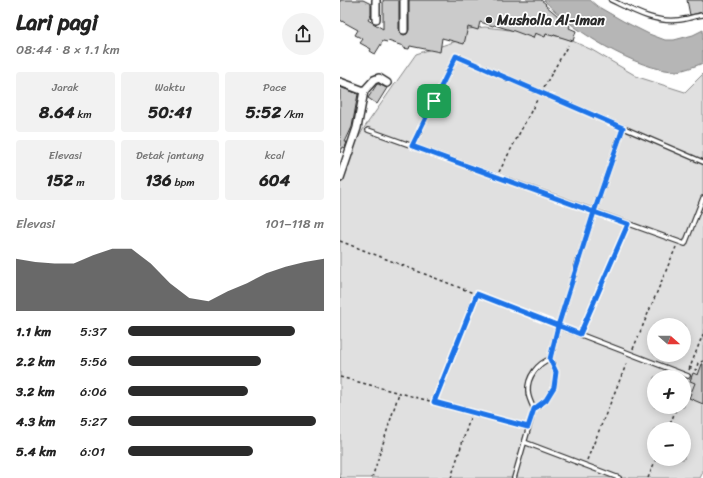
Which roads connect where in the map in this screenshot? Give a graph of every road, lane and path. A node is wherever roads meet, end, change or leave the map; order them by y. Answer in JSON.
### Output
{"nodes":[{"id":1,"x":376,"y":0,"type":"edge"},
{"id":2,"x":404,"y":0,"type":"edge"},
{"id":3,"x":611,"y":0,"type":"edge"},
{"id":4,"x":703,"y":15,"type":"edge"},
{"id":5,"x":376,"y":19,"type":"dead end"},
{"id":6,"x":404,"y":30,"type":"dead end"},
{"id":7,"x":568,"y":45,"type":"dead end"},
{"id":8,"x":340,"y":82,"type":"edge"},
{"id":9,"x":387,"y":83,"type":"dead end"},
{"id":10,"x":364,"y":91,"type":"junction"},
{"id":11,"x":541,"y":92,"type":"junction"},
{"id":12,"x":623,"y":128,"type":"junction"},
{"id":13,"x":368,"y":130,"type":"dead end"},
{"id":14,"x":412,"y":146,"type":"junction"},
{"id":15,"x":703,"y":162,"type":"edge"},
{"id":16,"x":496,"y":177,"type":"junction"},
{"id":17,"x":340,"y":178,"type":"edge"},
{"id":18,"x":703,"y":198,"type":"edge"},
{"id":19,"x":594,"y":212,"type":"junction"},
{"id":20,"x":628,"y":224,"type":"junction"},
{"id":21,"x":340,"y":241,"type":"edge"},
{"id":22,"x":477,"y":294,"type":"junction"},
{"id":23,"x":558,"y":326,"type":"junction"},
{"id":24,"x":580,"y":334,"type":"junction"},
{"id":25,"x":703,"y":334,"type":"edge"},
{"id":26,"x":550,"y":359,"type":"junction"},
{"id":27,"x":703,"y":361,"type":"edge"},
{"id":28,"x":689,"y":367,"type":"junction"},
{"id":29,"x":673,"y":370,"type":"edge"},
{"id":30,"x":689,"y":370,"type":"edge"},
{"id":31,"x":340,"y":377,"type":"edge"},
{"id":32,"x":399,"y":393,"type":"junction"},
{"id":33,"x":434,"y":402,"type":"junction"},
{"id":34,"x":534,"y":409,"type":"junction"},
{"id":35,"x":472,"y":412,"type":"junction"},
{"id":36,"x":528,"y":427,"type":"junction"},
{"id":37,"x":524,"y":442,"type":"junction"},
{"id":38,"x":653,"y":466,"type":"edge"},
{"id":39,"x":372,"y":478,"type":"edge"},
{"id":40,"x":451,"y":478,"type":"edge"},
{"id":41,"x":514,"y":478,"type":"edge"},
{"id":42,"x":619,"y":478,"type":"edge"},
{"id":43,"x":648,"y":478,"type":"edge"}],
"edges":[{"from":1,"to":5,"type":"street"},
{"from":2,"to":6,"type":"street"},
{"from":3,"to":4,"type":"lane"},
{"from":7,"to":11,"type":"path"},
{"from":8,"to":10,"type":"street"},
{"from":9,"to":10,"type":"street"},
{"from":10,"to":17,"type":"street"},
{"from":11,"to":12,"type":"lane"},
{"from":11,"to":14,"type":"lane"},
{"from":11,"to":16,"type":"path"},
{"from":12,"to":15,"type":"lane"},
{"from":12,"to":19,"type":"lane"},
{"from":13,"to":14,"type":"lane"},
{"from":14,"to":16,"type":"lane"},
{"from":16,"to":19,"type":"lane"},
{"from":18,"to":20,"type":"lane"},
{"from":19,"to":20,"type":"lane"},
{"from":19,"to":23,"type":"lane"},
{"from":20,"to":24,"type":"path"},
{"from":21,"to":22,"type":"path"},
{"from":22,"to":23,"type":"path"},
{"from":22,"to":33,"type":"path"},
{"from":23,"to":24,"type":"lane"},
{"from":23,"to":26,"type":"lane"},
{"from":24,"to":29,"type":"lane"},
{"from":25,"to":28,"type":"path"},
{"from":26,"to":34,"type":"lane"},
{"from":26,"to":34,"type":"lane"},
{"from":27,"to":28,"type":"path"},
{"from":28,"to":30,"type":"path"},
{"from":31,"to":32,"type":"path"},
{"from":32,"to":33,"type":"path"},
{"from":32,"to":39,"type":"path"},
{"from":33,"to":35,"type":"path"},
{"from":34,"to":36,"type":"lane"},
{"from":35,"to":36,"type":"path"},
{"from":35,"to":40,"type":"path"},
{"from":36,"to":37,"type":"lane"},
{"from":37,"to":41,"type":"lane"},
{"from":37,"to":42,"type":"lane"},
{"from":38,"to":43,"type":"path"}]}
